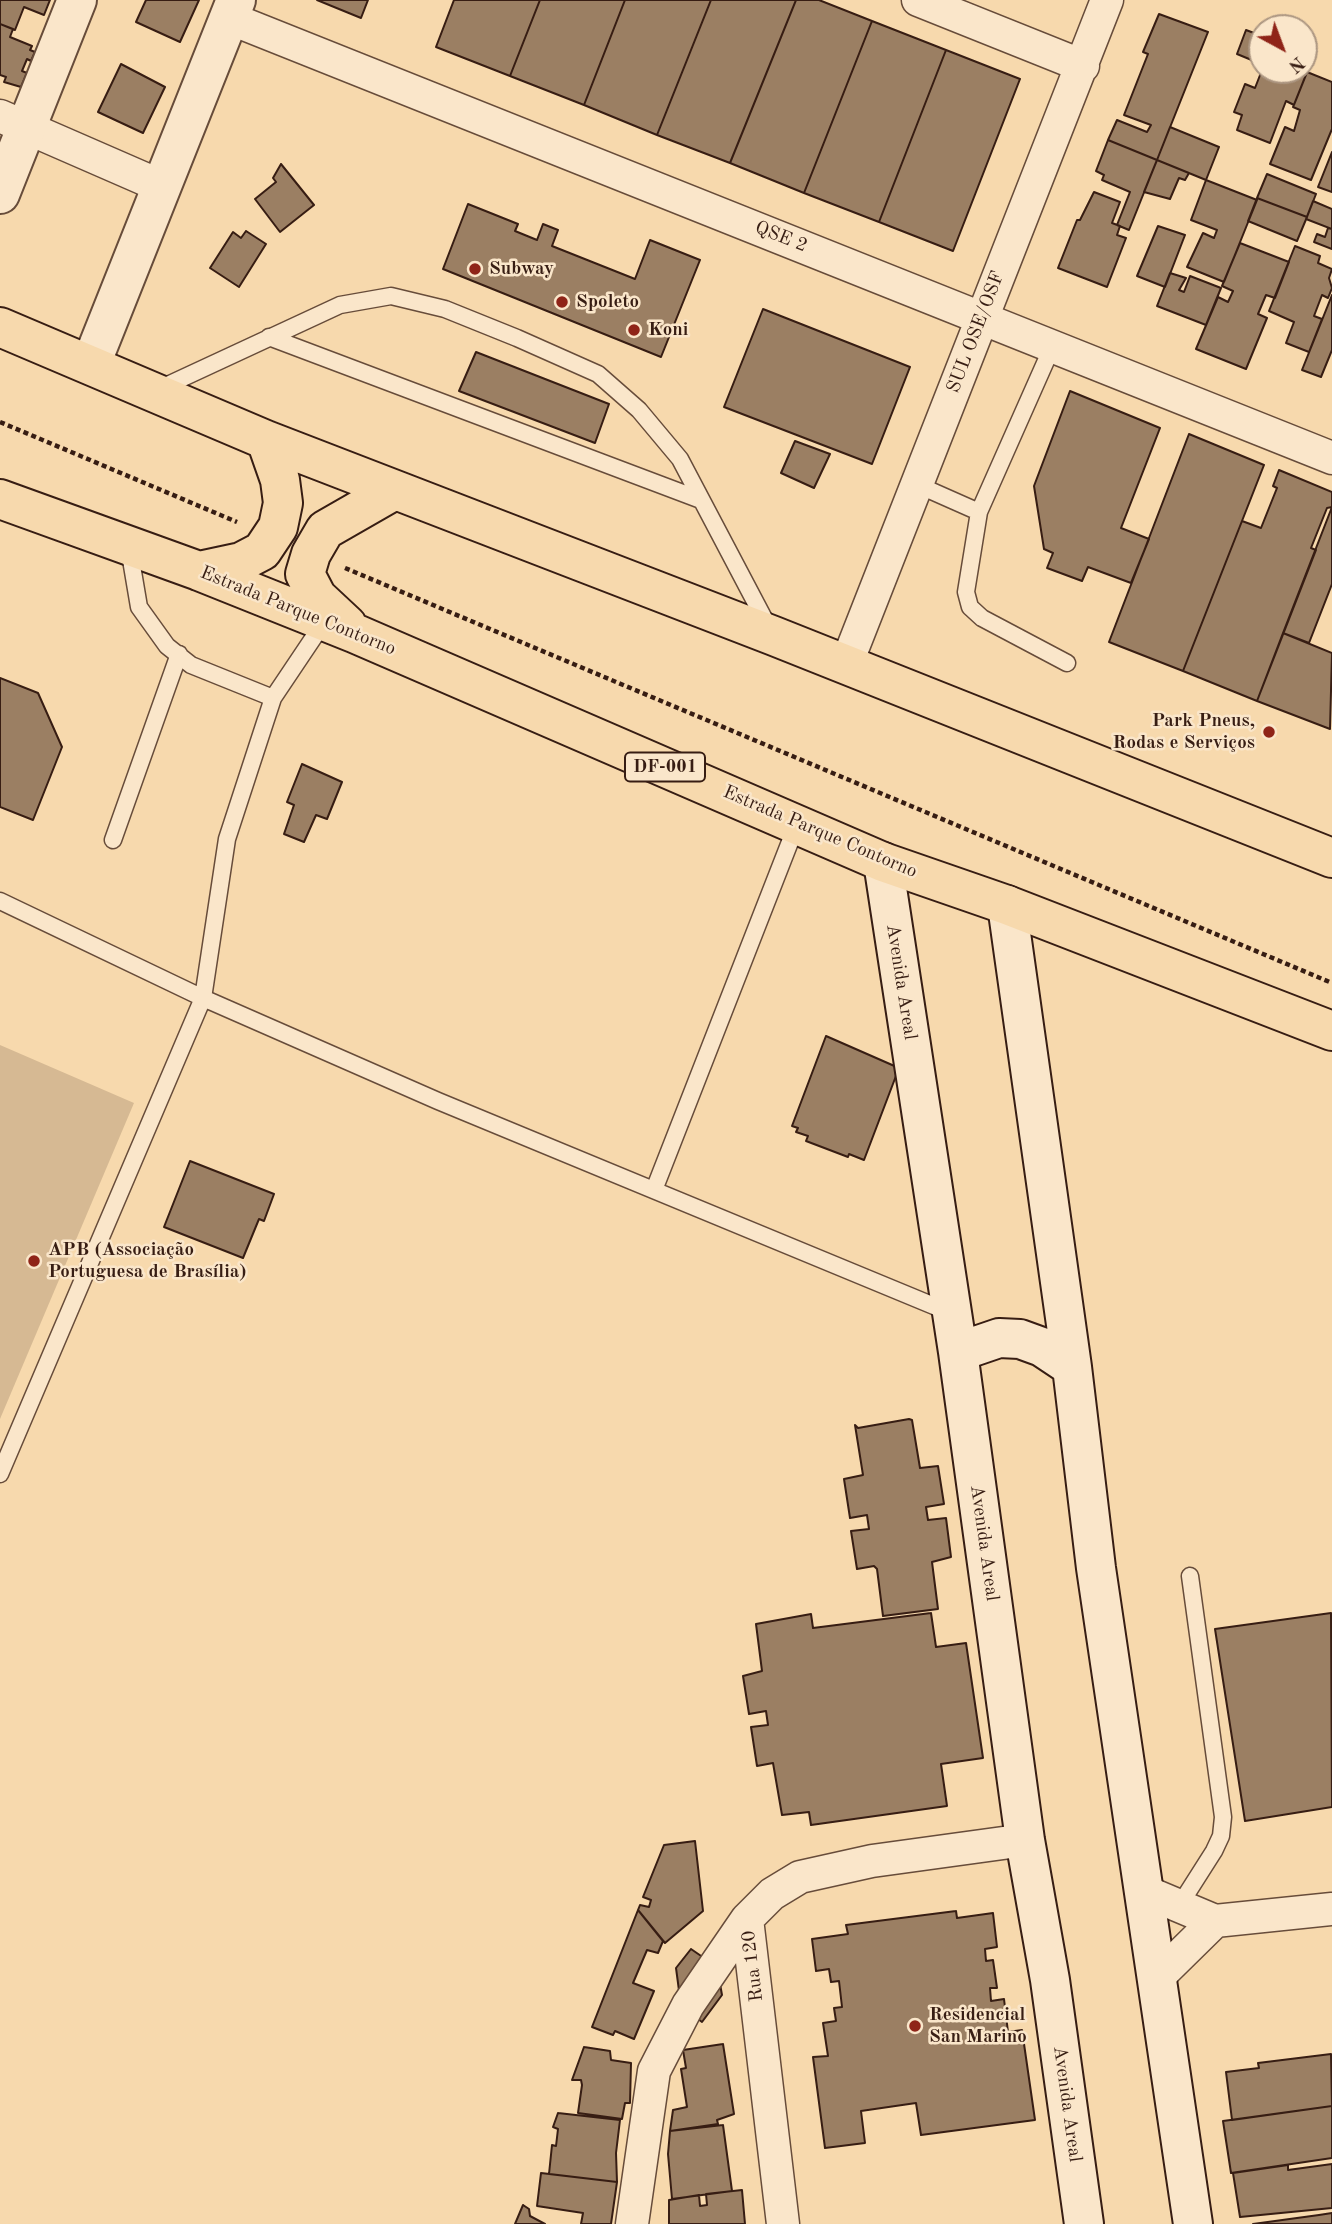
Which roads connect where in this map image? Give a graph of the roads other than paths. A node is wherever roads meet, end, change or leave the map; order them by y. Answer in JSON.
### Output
{"nodes":[{"id":1,"x":77,"y":0,"type":"edge"},
{"id":2,"x":918,"y":0,"type":"edge"},
{"id":3,"x":1107,"y":0,"type":"edge"},
{"id":4,"x":232,"y":9,"type":"edge"},
{"id":5,"x":1083,"y":66,"type":"junction"},
{"id":6,"x":14,"y":121,"type":"edge"},
{"id":7,"x":163,"y":187,"type":"junction"},
{"id":8,"x":0,"y":194,"type":"edge"},
{"id":9,"x":981,"y":316,"type":"junction"},
{"id":10,"x":0,"y":327,"type":"edge"},
{"id":11,"x":269,"y":337,"type":"junction"},
{"id":12,"x":1054,"y":345,"type":"junction"},
{"id":13,"x":91,"y":364,"type":"junction"},
{"id":14,"x":153,"y":391,"type":"junction"},
{"id":15,"x":265,"y":440,"type":"junction"},
{"id":16,"x":1332,"y":458,"type":"edge"},
{"id":17,"x":918,"y":485,"type":"junction"},
{"id":18,"x":393,"y":491,"type":"junction"},
{"id":19,"x":0,"y":499,"type":"edge"},
{"id":20,"x":701,"y":500,"type":"junction"},
{"id":21,"x":979,"y":512,"type":"junction"},
{"id":22,"x":128,"y":545,"type":"junction"},
{"id":23,"x":199,"y":571,"type":"junction"},
{"id":24,"x":340,"y":627,"type":"junction"},
{"id":25,"x":774,"y":636,"type":"junction"},
{"id":26,"x":179,"y":654,"type":"junction"},
{"id":27,"x":1068,"y":663,"type":"dead end"},
{"id":28,"x":846,"y":666,"type":"junction"},
{"id":29,"x":272,"y":698,"type":"junction"},
{"id":30,"x":797,"y":824,"type":"junction"},
{"id":31,"x":113,"y":841,"type":"dead end"},
{"id":32,"x":1332,"y":858,"type":"edge"},
{"id":33,"x":883,"y":862,"type":"junction"},
{"id":34,"x":0,"y":901,"type":"edge"},
{"id":35,"x":1007,"y":905,"type":"junction"},
{"id":36,"x":203,"y":998,"type":"junction"},
{"id":37,"x":1326,"y":1034,"type":"edge"},
{"id":38,"x":654,"y":1191,"type":"junction"},
{"id":39,"x":951,"y":1313,"type":"junction"},
{"id":40,"x":958,"y":1352,"type":"junction"},
{"id":41,"x":1072,"y":1367,"type":"junction"},
{"id":42,"x":0,"y":1474,"type":"edge"},
{"id":43,"x":1190,"y":1576,"type":"dead end"},
{"id":44,"x":1025,"y":1840,"type":"junction"},
{"id":45,"x":1163,"y":1899,"type":"junction"},
{"id":46,"x":1332,"y":1909,"type":"edge"},
{"id":47,"x":747,"y":1919,"type":"junction"},
{"id":48,"x":1215,"y":1921,"type":"junction"},
{"id":49,"x":1158,"y":1976,"type":"junction"},
{"id":50,"x":632,"y":2224,"type":"edge"},
{"id":51,"x":783,"y":2224,"type":"edge"},
{"id":52,"x":1084,"y":2224,"type":"edge"},
{"id":53,"x":1193,"y":2224,"type":"edge"}],
"edges":[{"from":1,"to":6,"type":"main road"},
{"from":2,"to":5,"type":"street"},
{"from":3,"to":5,"type":"street","name":"SUL OSE/OSF"},
{"from":4,"to":7,"type":"main road"},
{"from":4,"to":9,"type":"street","name":"QSE 2"},
{"from":5,"to":9,"type":"street","name":"SUL OSE/OSF"},
{"from":6,"to":7,"type":"street"},
{"from":6,"to":8,"type":"main road"},
{"from":7,"to":13,"type":"main road"},
{"from":9,"to":12,"type":"street","name":"QSE 2"},
{"from":9,"to":17,"type":"street","name":"SUL OSE/OSF"},
{"from":10,"to":13,"type":"highway"},
{"from":11,"to":14,"type":"lane"},
{"from":11,"to":20,"type":"lane"},
{"from":11,"to":20,"type":"lane"},
{"from":12,"to":16,"type":"street","name":"QSE 2"},
{"from":12,"to":21,"type":"lane"},
{"from":13,"to":14,"type":"highway"},
{"from":14,"to":15,"type":"highway"},
{"from":15,"to":18,"type":"highway"},
{"from":15,"to":23,"type":"highway"},
{"from":17,"to":21,"type":"lane"},
{"from":17,"to":28,"type":"street","name":"SUL OSE/OSF"},
{"from":18,"to":24,"type":"highway"},
{"from":18,"to":25,"type":"highway"},
{"from":19,"to":22,"type":"highway","name":"Estrada Parque Contorno","number":"DF-001"},
{"from":20,"to":25,"type":"lane"},
{"from":21,"to":27,"type":"lane"},
{"from":22,"to":23,"type":"highway","name":"Estrada Parque Contorno","number":"DF-001"},
{"from":22,"to":26,"type":"lane"},
{"from":23,"to":24,"type":"highway","name":"Estrada Parque Contorno","number":"DF-001"},
{"from":24,"to":29,"type":"lane"},
{"from":24,"to":30,"type":"highway","name":"Estrada Parque Contorno","number":"DF-001"},
{"from":25,"to":28,"type":"highway"},
{"from":26,"to":29,"type":"lane"},
{"from":26,"to":31,"type":"lane"},
{"from":28,"to":32,"type":"highway"},
{"from":29,"to":36,"type":"lane"},
{"from":30,"to":33,"type":"highway","name":"Estrada Parque Contorno","number":"DF-001"},
{"from":30,"to":38,"type":"lane"},
{"from":33,"to":35,"type":"highway","name":"Estrada Parque Contorno","number":"DF-001"},
{"from":33,"to":39,"type":"main road","name":"Avenida Areal"},
{"from":34,"to":36,"type":"lane"},
{"from":35,"to":37,"type":"highway","name":"Estrada Parque Contorno","number":"DF-001"},
{"from":35,"to":41,"type":"main road"},
{"from":36,"to":38,"type":"lane"},
{"from":36,"to":42,"type":"lane"},
{"from":38,"to":39,"type":"lane"},
{"from":39,"to":40,"type":"main road","name":"Avenida Areal"},
{"from":40,"to":41,"type":"main road"},
{"from":40,"to":44,"type":"main road","name":"Avenida Areal"},
{"from":41,"to":45,"type":"main road"},
{"from":43,"to":45,"type":"lane"},
{"from":44,"to":47,"type":"street","name":"Rua 120"},
{"from":44,"to":52,"type":"main road","name":"Avenida Areal"},
{"from":45,"to":48,"type":"street"},
{"from":45,"to":49,"type":"main road"},
{"from":46,"to":48,"type":"street"},
{"from":47,"to":50,"type":"street"},
{"from":47,"to":51,"type":"street","name":"Rua 120"},
{"from":48,"to":49,"type":"street"},
{"from":49,"to":53,"type":"main road"}]}
